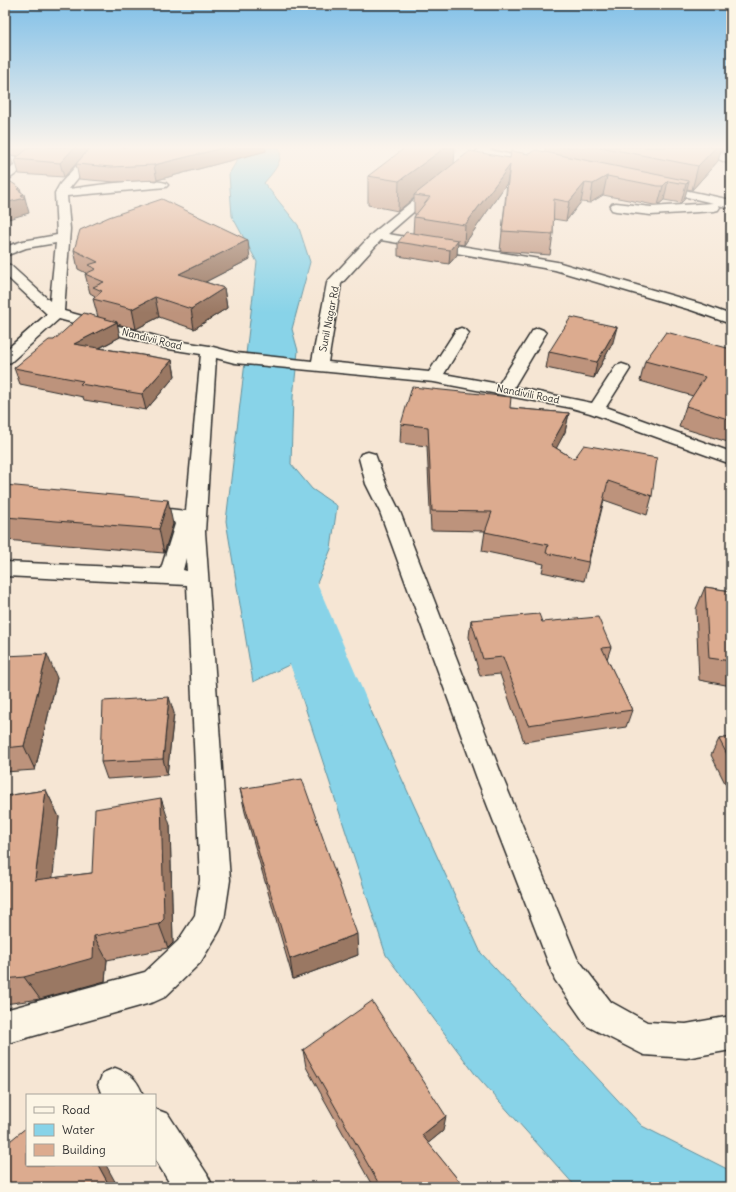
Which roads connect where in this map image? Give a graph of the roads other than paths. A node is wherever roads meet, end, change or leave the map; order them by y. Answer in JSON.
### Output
{"nodes":[{"id":1,"x":61,"y":203,"type":"edge"},
{"id":2,"x":417,"y":203,"type":"edge"},
{"id":3,"x":730,"y":203,"type":"edge"},
{"id":4,"x":616,"y":207,"type":"dead end"},
{"id":5,"x":378,"y":236,"type":"junction"},
{"id":6,"x":63,"y":238,"type":"junction"},
{"id":7,"x":5,"y":252,"type":"edge"},
{"id":8,"x":5,"y":268,"type":"edge"},
{"id":9,"x":52,"y":310,"type":"junction"},
{"id":10,"x":731,"y":320,"type":"edge"},
{"id":11,"x":461,"y":333,"type":"dead end"},
{"id":12,"x":538,"y":333,"type":"dead end"},
{"id":13,"x":5,"y":341,"type":"edge"},
{"id":14,"x":209,"y":351,"type":"junction"},
{"id":15,"x":5,"y":359,"type":"edge"},
{"id":16,"x":318,"y":367,"type":"junction"},
{"id":17,"x":622,"y":369,"type":"dead end"},
{"id":18,"x":434,"y":378,"type":"junction"},
{"id":19,"x":504,"y":389,"type":"junction"},
{"id":20,"x":596,"y":409,"type":"junction"},
{"id":21,"x":368,"y":458,"type":"dead end"},
{"id":22,"x":731,"y":458,"type":"edge"},
{"id":23,"x":124,"y":511,"type":"edge"},
{"id":24,"x":5,"y":569,"type":"edge"},
{"id":25,"x":184,"y":578,"type":"junction"},
{"id":26,"x":5,"y":1027,"type":"edge"},
{"id":27,"x":731,"y":1033,"type":"edge"},
{"id":28,"x":156,"y":1129,"type":"edge"},
{"id":29,"x":194,"y":1187,"type":"edge"}],
"edges":[{"from":1,"to":6,"type":"street"},
{"from":2,"to":5,"type":"street","name":"Sunil Nagar Rd"},
{"from":3,"to":4,"type":"street"},
{"from":5,"to":10,"type":"street"},
{"from":5,"to":16,"type":"street","name":"Sunil Nagar Rd"},
{"from":6,"to":7,"type":"street"},
{"from":6,"to":9,"type":"street"},
{"from":8,"to":9,"type":"street","name":"Nandivii Road"},
{"from":9,"to":13,"type":"street"},
{"from":9,"to":14,"type":"street","name":"Nandivii Road"},
{"from":9,"to":15,"type":"street"},
{"from":11,"to":18,"type":"street"},
{"from":12,"to":19,"type":"street"},
{"from":14,"to":16,"type":"street","name":"Nandivii Road"},
{"from":14,"to":25,"type":"street"},
{"from":16,"to":18,"type":"street","name":"Nandivili Road"},
{"from":17,"to":20,"type":"street"},
{"from":18,"to":19,"type":"street","name":"Nandivili Road"},
{"from":19,"to":20,"type":"street","name":"Nandivili Road"},
{"from":20,"to":22,"type":"street","name":"Nandivili Road"},
{"from":21,"to":27,"type":"street"},
{"from":23,"to":25,"type":"street"},
{"from":24,"to":25,"type":"street"},
{"from":25,"to":26,"type":"street"},
{"from":28,"to":29,"type":"street"}]}
